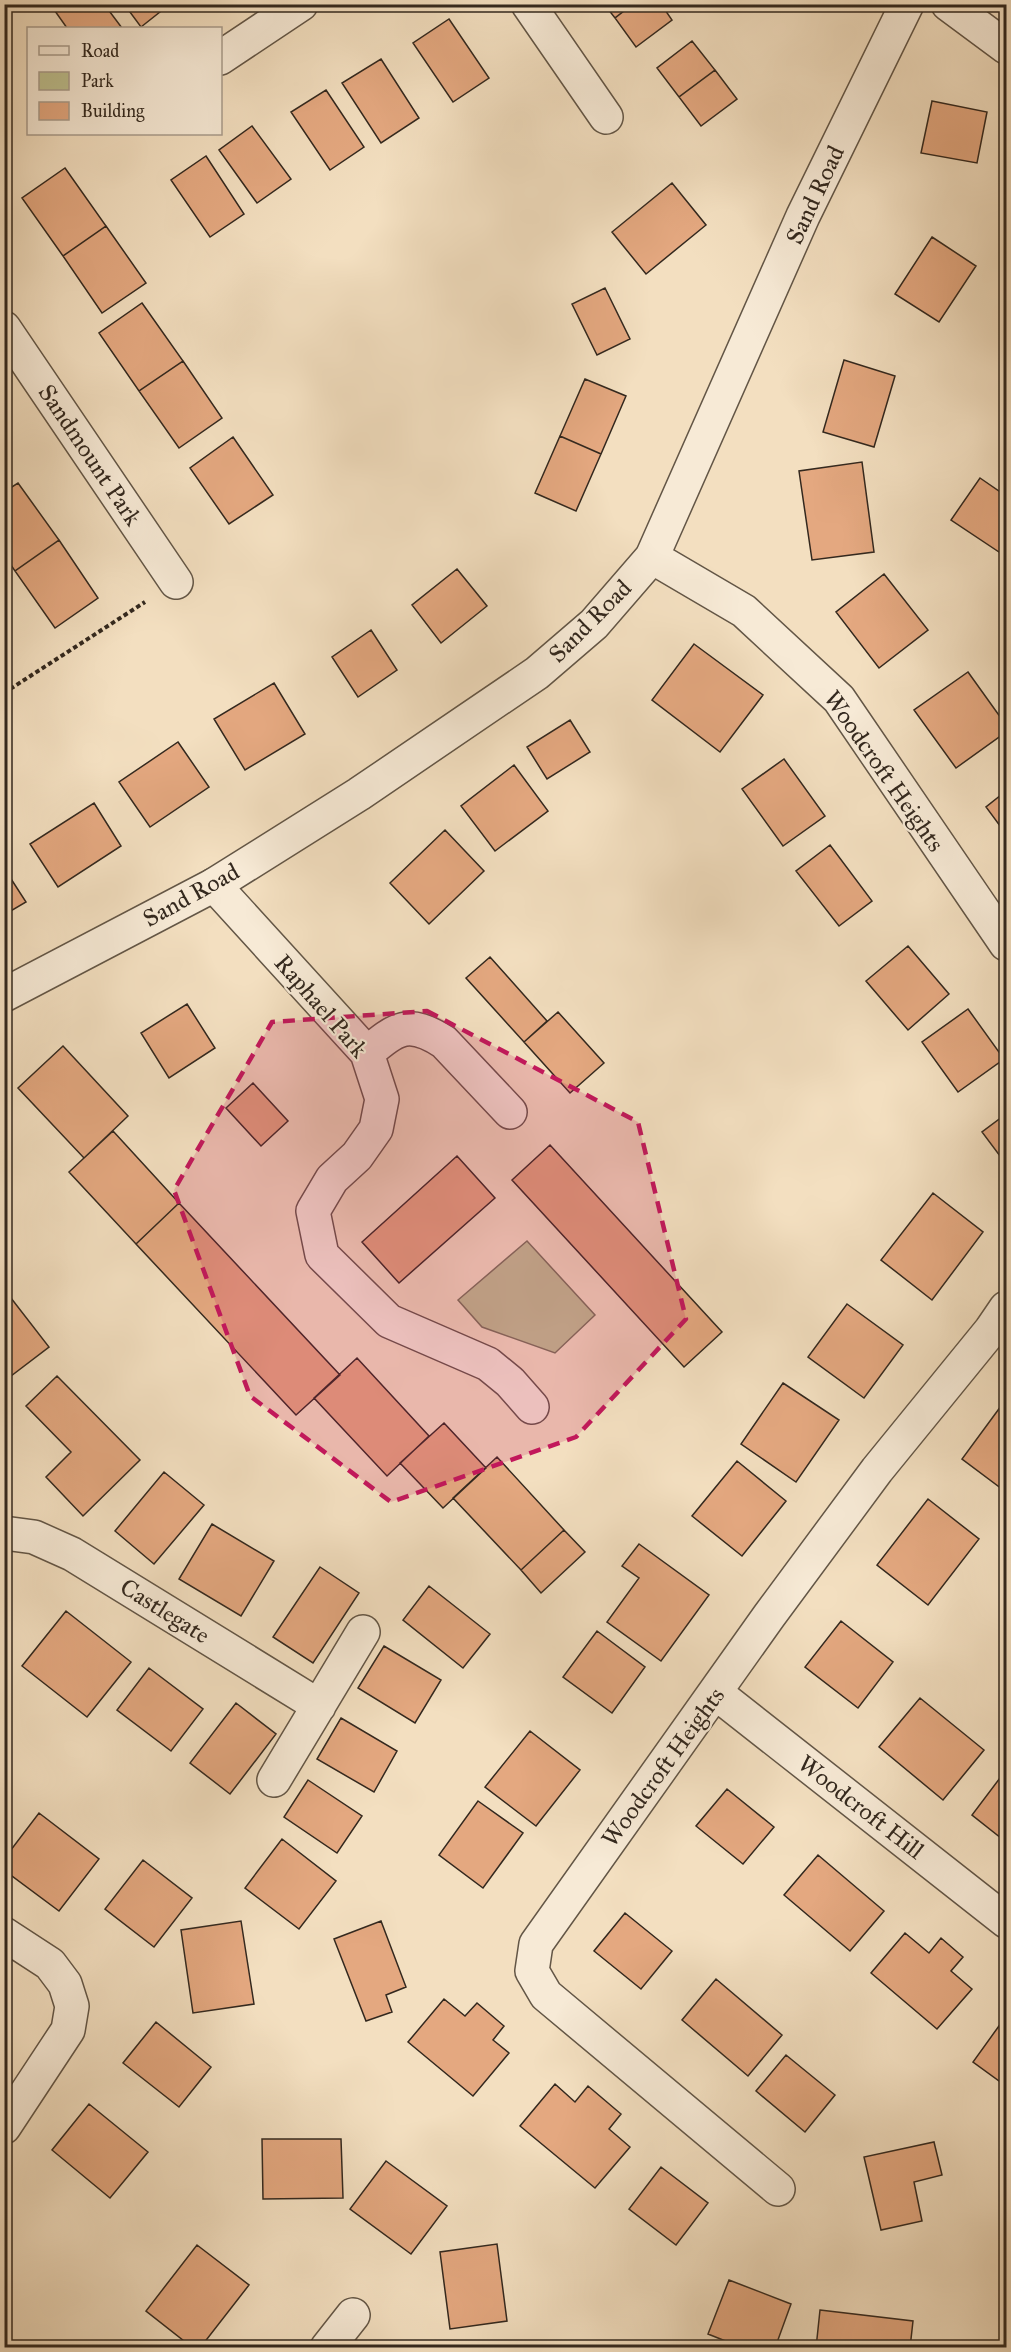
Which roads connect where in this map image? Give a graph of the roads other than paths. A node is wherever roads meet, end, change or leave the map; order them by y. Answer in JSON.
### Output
{"nodes":[{"id":1,"x":302,"y":4,"type":"edge"},
{"id":2,"x":528,"y":4,"type":"edge"},
{"id":3,"x":907,"y":4,"type":"edge"},
{"id":4,"x":948,"y":4,"type":"edge"},
{"id":5,"x":1006,"y":47,"type":"edge"},
{"id":6,"x":222,"y":57,"type":"edge"},
{"id":7,"x":606,"y":117,"type":"dead end"},
{"id":8,"x":4,"y":328,"type":"edge"},
{"id":9,"x":652,"y":557,"type":"junction"},
{"id":10,"x":176,"y":582,"type":"road end"},
{"id":11,"x":214,"y":885,"type":"junction"},
{"id":12,"x":1006,"y":944,"type":"edge"},
{"id":13,"x":4,"y":994,"type":"edge"},
{"id":14,"x":367,"y":1053,"type":"junction"},
{"id":15,"x":510,"y":1112,"type":"dead end"},
{"id":16,"x":1006,"y":1308,"type":"edge"},
{"id":17,"x":532,"y":1407,"type":"dead end"},
{"id":18,"x":4,"y":1533,"type":"edge"},
{"id":19,"x":363,"y":1632,"type":"dead end"},
{"id":20,"x":716,"y":1693,"type":"junction"},
{"id":21,"x":319,"y":1706,"type":"junction"},
{"id":22,"x":274,"y":1780,"type":"dead end"},
{"id":23,"x":1006,"y":1921,"type":"edge"},
{"id":24,"x":4,"y":1934,"type":"edge"},
{"id":25,"x":4,"y":2127,"type":"edge"},
{"id":26,"x":778,"y":2189,"type":"dead end"},
{"id":27,"x":353,"y":2315,"type":"dead end"},
{"id":28,"x":327,"y":2348,"type":"edge"}],
"edges":[{"from":1,"to":6,"type":"street"},
{"from":2,"to":7,"type":"street"},
{"from":3,"to":9,"type":"street","name":"Sand Road"},
{"from":4,"to":5,"type":"street"},
{"from":8,"to":10,"type":"street","name":"Sandmount Park"},
{"from":9,"to":11,"type":"street","name":"Sand Road"},
{"from":9,"to":12,"type":"street","name":"Woodcroft Heights"},
{"from":11,"to":13,"type":"street","name":"Sand Road"},
{"from":11,"to":14,"type":"street","name":"Raphael Park"},
{"from":14,"to":15,"type":"street"},
{"from":14,"to":17,"type":"street","name":"Raphael Park"},
{"from":16,"to":20,"type":"street","name":"Woodcroft Heights"},
{"from":18,"to":21,"type":"street","name":"Castlegate"},
{"from":19,"to":21,"type":"street"},
{"from":20,"to":23,"type":"street","name":"Woodcroft Hill"},
{"from":20,"to":26,"type":"street","name":"Woodcroft Heights"},
{"from":21,"to":22,"type":"street"},
{"from":24,"to":25,"type":"street"},
{"from":27,"to":28,"type":"street"}]}
